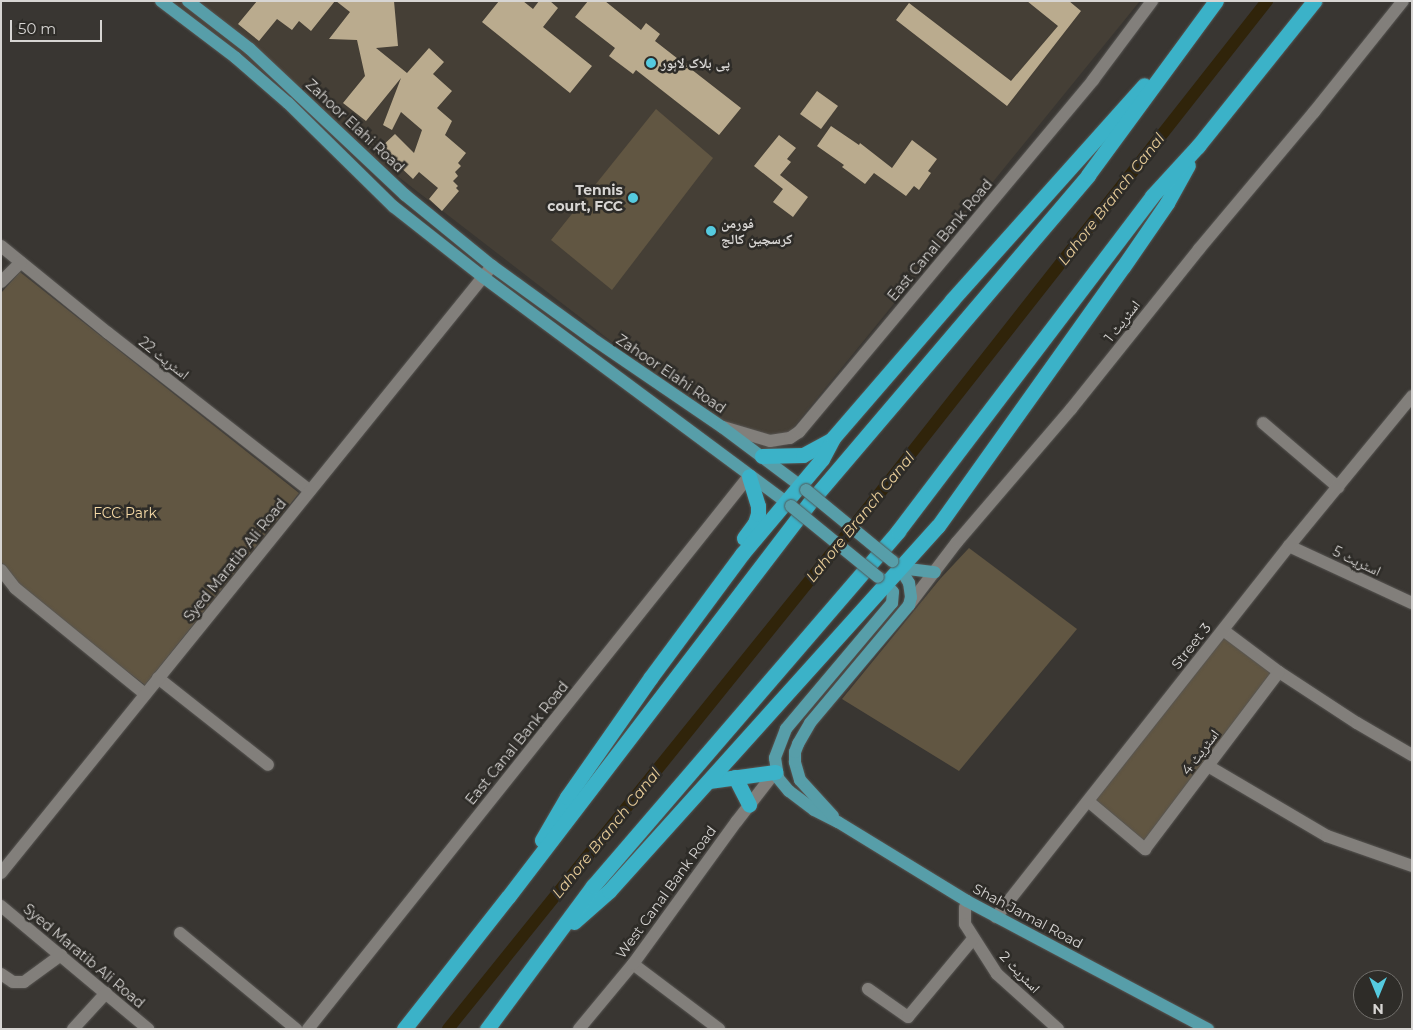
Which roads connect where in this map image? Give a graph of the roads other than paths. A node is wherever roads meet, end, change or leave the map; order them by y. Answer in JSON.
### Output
{"nodes":[{"id":1,"x":161,"y":1,"type":"edge"},
{"id":2,"x":188,"y":1,"type":"edge"},
{"id":3,"x":1152,"y":1,"type":"edge"},
{"id":4,"x":1216,"y":1,"type":"edge"},
{"id":5,"x":1314,"y":1,"type":"edge"},
{"id":6,"x":1403,"y":1,"type":"edge"},
{"id":7,"x":1204,"y":16,"type":"junction"},
{"id":8,"x":1198,"y":146,"type":"junction"},
{"id":9,"x":1,"y":246,"type":"edge"},
{"id":10,"x":21,"y":262,"type":"junction"},
{"id":11,"x":492,"y":266,"type":"junction"},
{"id":12,"x":482,"y":277,"type":"junction"},
{"id":13,"x":1,"y":282,"type":"edge"},
{"id":14,"x":1412,"y":396,"type":"edge"},
{"id":15,"x":1263,"y":423,"type":"dead end"},
{"id":16,"x":722,"y":427,"type":"junction"},
{"id":17,"x":833,"y":438,"type":"junction"},
{"id":18,"x":762,"y":456,"type":"junction"},
{"id":19,"x":749,"y":476,"type":"junction"},
{"id":20,"x":1338,"y":487,"type":"junction"},
{"id":21,"x":803,"y":488,"type":"junction"},
{"id":22,"x":310,"y":491,"type":"junction"},
{"id":23,"x":788,"y":504,"type":"junction"},
{"id":24,"x":1290,"y":546,"type":"junction"},
{"id":25,"x":742,"y":554,"type":"junction"},
{"id":26,"x":896,"y":564,"type":"junction"},
{"id":27,"x":1,"y":570,"type":"edge"},
{"id":28,"x":935,"y":572,"type":"junction"},
{"id":29,"x":882,"y":580,"type":"junction"},
{"id":30,"x":1412,"y":603,"type":"edge"},
{"id":31,"x":909,"y":605,"type":"junction"},
{"id":32,"x":1223,"y":630,"type":"junction"},
{"id":33,"x":1279,"y":672,"type":"junction"},
{"id":34,"x":158,"y":678,"type":"junction"},
{"id":35,"x":146,"y":694,"type":"junction"},
{"id":36,"x":1412,"y":755,"type":"edge"},
{"id":37,"x":268,"y":765,"type":"dead end"},
{"id":38,"x":1208,"y":766,"type":"junction"},
{"id":39,"x":775,"y":772,"type":"junction"},
{"id":40,"x":735,"y":777,"type":"junction"},
{"id":41,"x":709,"y":781,"type":"junction"},
{"id":42,"x":1088,"y":801,"type":"junction"},
{"id":43,"x":749,"y":805,"type":"junction"},
{"id":44,"x":838,"y":822,"type":"junction"},
{"id":45,"x":1412,"y":866,"type":"edge"},
{"id":46,"x":1,"y":873,"type":"edge"},
{"id":47,"x":508,"y":897,"type":"junction"},
{"id":48,"x":967,"y":901,"type":"junction"},
{"id":49,"x":1,"y":906,"type":"edge"},
{"id":50,"x":996,"y":917,"type":"junction"},
{"id":51,"x":180,"y":933,"type":"dead end"},
{"id":52,"x":556,"y":938,"type":"junction"},
{"id":53,"x":973,"y":939,"type":"junction"},
{"id":54,"x":61,"y":956,"type":"junction"},
{"id":55,"x":633,"y":964,"type":"junction"},
{"id":56,"x":1,"y":974,"type":"edge"},
{"id":57,"x":868,"y":989,"type":"dead end"},
{"id":58,"x":106,"y":993,"type":"junction"},
{"id":59,"x":73,"y":1029,"type":"edge"},
{"id":60,"x":148,"y":1029,"type":"edge"},
{"id":61,"x":296,"y":1029,"type":"edge"},
{"id":62,"x":308,"y":1029,"type":"edge"},
{"id":63,"x":404,"y":1029,"type":"edge"},
{"id":64,"x":486,"y":1029,"type":"edge"},
{"id":65,"x":579,"y":1029,"type":"edge"},
{"id":66,"x":719,"y":1029,"type":"edge"},
{"id":67,"x":1058,"y":1029,"type":"edge"},
{"id":68,"x":1208,"y":1029,"type":"edge"}],
"edges":[{"from":1,"to":12,"type":"main road","name":"Zahoor Elahi Road"},
{"from":2,"to":11,"type":"main road","name":"Zahoor Elahi Road"},
{"from":3,"to":16,"type":"street","name":"East Canal Bank Road"},
{"from":4,"to":7,"type":"highway"},
{"from":5,"to":8,"type":"highway"},
{"from":6,"to":28,"type":"street","name":"اسٹریٹ 1"},
{"from":7,"to":17,"type":"highway"},
{"from":7,"to":47,"type":"highway"},
{"from":8,"to":26,"type":"highway"},
{"from":8,"to":52,"type":"highway"},
{"from":9,"to":10,"type":"street","name":"اسٹریٹ 22"},
{"from":10,"to":13,"type":"street"},
{"from":10,"to":22,"type":"street","name":"اسٹریٹ 22"},
{"from":11,"to":12,"type":"street","name":"Syed Maratib Ali Road"},
{"from":11,"to":16,"type":"main road","name":"Zahoor Elahi Road"},
{"from":12,"to":19,"type":"main road","name":"Zahoor Elahi Road"},
{"from":12,"to":22,"type":"street","name":"Syed Maratib Ali Road"},
{"from":14,"to":20,"type":"street","name":"Street 3"},
{"from":15,"to":20,"type":"street"},
{"from":16,"to":18,"type":"main road","name":"Zahoor Elahi Road"},
{"from":17,"to":18,"type":"highway"},
{"from":17,"to":21,"type":"highway"},
{"from":18,"to":21,"type":"main road","name":"Zahoor Elahi Road"},
{"from":19,"to":23,"type":"main road","name":"Zahoor Elahi Road"},
{"from":19,"to":25,"type":"highway"},
{"from":19,"to":62,"type":"street","name":"East Canal Bank Road"},
{"from":20,"to":24,"type":"street","name":"Street 3"},
{"from":21,"to":23,"type":"highway"},
{"from":21,"to":26,"type":"main road","name":"Zahoor Elahi Road","bridge":true},
{"from":22,"to":34,"type":"street","name":"Syed Maratib Ali Road"},
{"from":23,"to":25,"type":"highway"},
{"from":23,"to":29,"type":"main road","name":"Zahoor Elahi Road","bridge":true},
{"from":24,"to":30,"type":"street","name":"اسٹریٹ 5"},
{"from":24,"to":32,"type":"street","name":"Street 3"},
{"from":25,"to":47,"type":"highway"},
{"from":26,"to":28,"type":"main road"},
{"from":26,"to":29,"type":"highway"},
{"from":26,"to":31,"type":"main road","name":"Zahoor Elahi Road"},
{"from":27,"to":35,"type":"street"},
{"from":28,"to":31,"type":"street","name":"اسٹریٹ 1"},
{"from":29,"to":39,"type":"main road"},
{"from":29,"to":41,"type":"highway"},
{"from":31,"to":44,"type":"main road"},
{"from":32,"to":33,"type":"street"},
{"from":32,"to":42,"type":"street","name":"Street 3"},
{"from":33,"to":36,"type":"street"},
{"from":33,"to":38,"type":"street","name":"اسٹریٹ 4"},
{"from":34,"to":35,"type":"street","name":"Syed Maratib Ali Road"},
{"from":34,"to":37,"type":"street"},
{"from":35,"to":46,"type":"street","name":"Syed Maratib Ali Road"},
{"from":38,"to":42,"type":"street","name":"اسٹریٹ 4"},
{"from":38,"to":45,"type":"street"},
{"from":39,"to":40,"type":"highway"},
{"from":39,"to":43,"type":"street","name":"West Canal Bank Road"},
{"from":39,"to":44,"type":"main road"},
{"from":40,"to":41,"type":"highway"},
{"from":40,"to":43,"type":"highway"},
{"from":41,"to":52,"type":"highway"},
{"from":42,"to":50,"type":"street","name":"Street 3"},
{"from":43,"to":55,"type":"street","name":"West Canal Bank Road"},
{"from":44,"to":48,"type":"main road","name":"Shah Jamal Road"},
{"from":47,"to":63,"type":"highway"},
{"from":48,"to":50,"type":"main road","name":"Shah Jamal Road"},
{"from":48,"to":53,"type":"street","name":"اسٹریٹ 2"},
{"from":49,"to":54,"type":"street","name":"Syed Maratib Ali Road"},
{"from":50,"to":68,"type":"main road","name":"Shah Jamal Road"},
{"from":51,"to":61,"type":"street"},
{"from":52,"to":64,"type":"highway"},
{"from":53,"to":57,"type":"street"},
{"from":53,"to":67,"type":"street","name":"اسٹریٹ 2"},
{"from":54,"to":56,"type":"street"},
{"from":54,"to":58,"type":"street","name":"Syed Maratib Ali Road"},
{"from":55,"to":65,"type":"street","name":"West Canal Bank Road"},
{"from":55,"to":66,"type":"street"},
{"from":58,"to":59,"type":"street"},
{"from":58,"to":60,"type":"street","name":"Syed Maratib Ali Road"}]}
